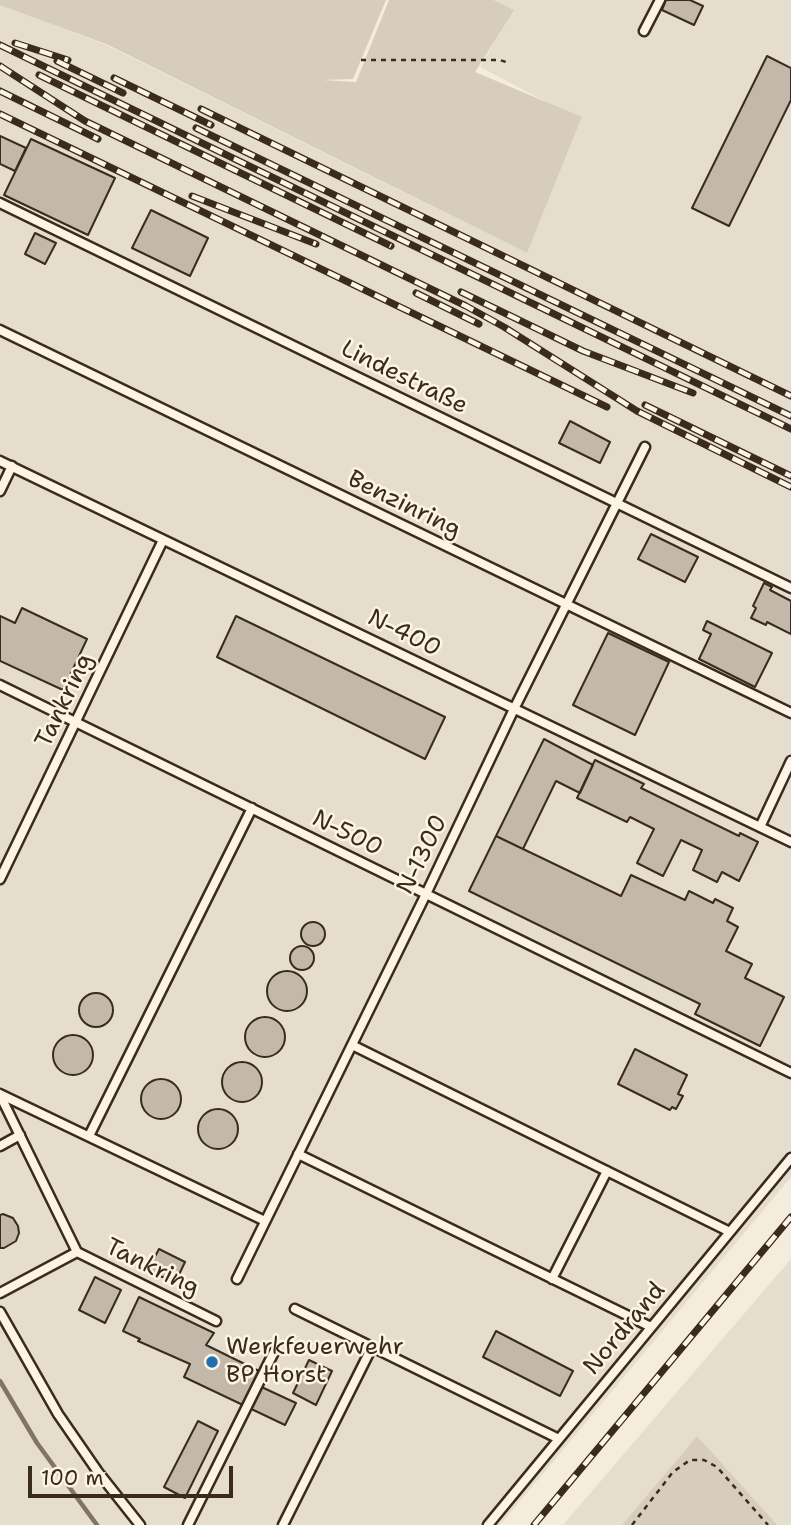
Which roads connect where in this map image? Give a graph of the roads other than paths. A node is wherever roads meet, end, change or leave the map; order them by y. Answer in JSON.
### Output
{"nodes":[{"id":1,"x":660,"y":0,"type":"edge"},
{"id":2,"x":644,"y":31,"type":"dead end"},
{"id":3,"x":0,"y":203,"type":"edge"},
{"id":4,"x":0,"y":330,"type":"edge"},
{"id":5,"x":645,"y":447,"type":"dead end"},
{"id":6,"x":0,"y":461,"type":"edge"},
{"id":7,"x":12,"y":466,"type":"junction"},
{"id":8,"x":0,"y":491,"type":"edge"},
{"id":9,"x":618,"y":503,"type":"junction"},
{"id":10,"x":163,"y":540,"type":"junction"},
{"id":11,"x":791,"y":588,"type":"edge"},
{"id":12,"x":566,"y":606,"type":"junction"},
{"id":13,"x":0,"y":684,"type":"edge"},
{"id":14,"x":514,"y":709,"type":"junction"},
{"id":15,"x":791,"y":713,"type":"edge"},
{"id":16,"x":76,"y":722,"type":"junction"},
{"id":17,"x":791,"y":761,"type":"edge"},
{"id":18,"x":252,"y":808,"type":"junction"},
{"id":19,"x":760,"y":827,"type":"junction"},
{"id":20,"x":791,"y":842,"type":"edge"},
{"id":21,"x":0,"y":879,"type":"edge"},
{"id":22,"x":426,"y":894,"type":"junction"},
{"id":23,"x":352,"y":1045,"type":"junction"},
{"id":24,"x":791,"y":1073,"type":"edge"},
{"id":25,"x":0,"y":1094,"type":"edge"},
{"id":26,"x":20,"y":1135,"type":"junction"},
{"id":27,"x":89,"y":1136,"type":"junction"},
{"id":28,"x":0,"y":1146,"type":"edge"},
{"id":29,"x":298,"y":1154,"type":"junction"},
{"id":30,"x":791,"y":1158,"type":"edge"},
{"id":31,"x":607,"y":1171,"type":"junction"},
{"id":32,"x":265,"y":1221,"type":"junction"},
{"id":33,"x":730,"y":1232,"type":"junction"},
{"id":34,"x":77,"y":1252,"type":"junction"},
{"id":35,"x":237,"y":1279,"type":"dead end"},
{"id":36,"x":552,"y":1279,"type":"junction"},
{"id":37,"x":0,"y":1293,"type":"edge"},
{"id":38,"x":295,"y":1309,"type":"dead end"},
{"id":39,"x":0,"y":1312,"type":"edge"},
{"id":40,"x":216,"y":1321,"type":"dead end"},
{"id":41,"x":651,"y":1327,"type":"junction"},
{"id":42,"x":372,"y":1347,"type":"junction"},
{"id":43,"x":274,"y":1352,"type":"dead end"},
{"id":44,"x":559,"y":1439,"type":"junction"},
{"id":45,"x":139,"y":1525,"type":"edge"},
{"id":46,"x":187,"y":1525,"type":"edge"},
{"id":47,"x":283,"y":1525,"type":"edge"},
{"id":48,"x":488,"y":1525,"type":"edge"}],
"edges":[{"from":1,"to":2,"type":"lane"},
{"from":3,"to":9,"type":"lane","name":"Lindestraße"},
{"from":4,"to":12,"type":"lane","name":"Benzinring"},
{"from":5,"to":9,"type":"lane","name":"N-1300"},
{"from":6,"to":7,"type":"lane","name":"N-400"},
{"from":7,"to":8,"type":"lane"},
{"from":7,"to":10,"type":"lane","name":"N-400"},
{"from":9,"to":11,"type":"lane","name":"Lindestraße"},
{"from":9,"to":12,"type":"lane","name":"N-1300"},
{"from":10,"to":14,"type":"lane","name":"N-400"},
{"from":10,"to":16,"type":"lane","name":"Tankring"},
{"from":12,"to":14,"type":"lane","name":"N-1300"},
{"from":12,"to":15,"type":"lane","name":"Benzinring"},
{"from":13,"to":16,"type":"lane","name":"N-500"},
{"from":14,"to":19,"type":"lane","name":"N-400"},
{"from":14,"to":22,"type":"lane","name":"N-1300"},
{"from":16,"to":18,"type":"lane","name":"N-500"},
{"from":16,"to":21,"type":"lane","name":"Tankring"},
{"from":17,"to":19,"type":"lane"},
{"from":18,"to":22,"type":"lane","name":"N-500"},
{"from":18,"to":27,"type":"lane"},
{"from":19,"to":20,"type":"lane","name":"N-400"},
{"from":22,"to":23,"type":"lane","name":"N-1300"},
{"from":22,"to":24,"type":"lane","name":"N-500"},
{"from":23,"to":29,"type":"lane","name":"N-1300"},
{"from":23,"to":31,"type":"lane"},
{"from":25,"to":26,"type":"lane","name":"Tankring"},
{"from":25,"to":27,"type":"lane"},
{"from":26,"to":28,"type":"lane"},
{"from":26,"to":34,"type":"lane","name":"Tankring"},
{"from":27,"to":32,"type":"lane"},
{"from":29,"to":32,"type":"lane","name":"N-1300"},
{"from":29,"to":36,"type":"lane"},
{"from":30,"to":33,"type":"lane","name":"Nordrand"},
{"from":31,"to":33,"type":"lane"},
{"from":31,"to":36,"type":"lane"},
{"from":32,"to":35,"type":"lane","name":"N-1300"},
{"from":33,"to":41,"type":"lane","name":"Nordrand"},
{"from":34,"to":37,"type":"lane"},
{"from":34,"to":40,"type":"lane","name":"Tankring"},
{"from":36,"to":41,"type":"lane"},
{"from":38,"to":42,"type":"lane"},
{"from":39,"to":45,"type":"lane"},
{"from":41,"to":44,"type":"lane","name":"Nordrand"},
{"from":42,"to":44,"type":"lane"},
{"from":42,"to":47,"type":"lane"},
{"from":43,"to":46,"type":"lane"},
{"from":44,"to":48,"type":"lane","name":"Nordrand"}]}
